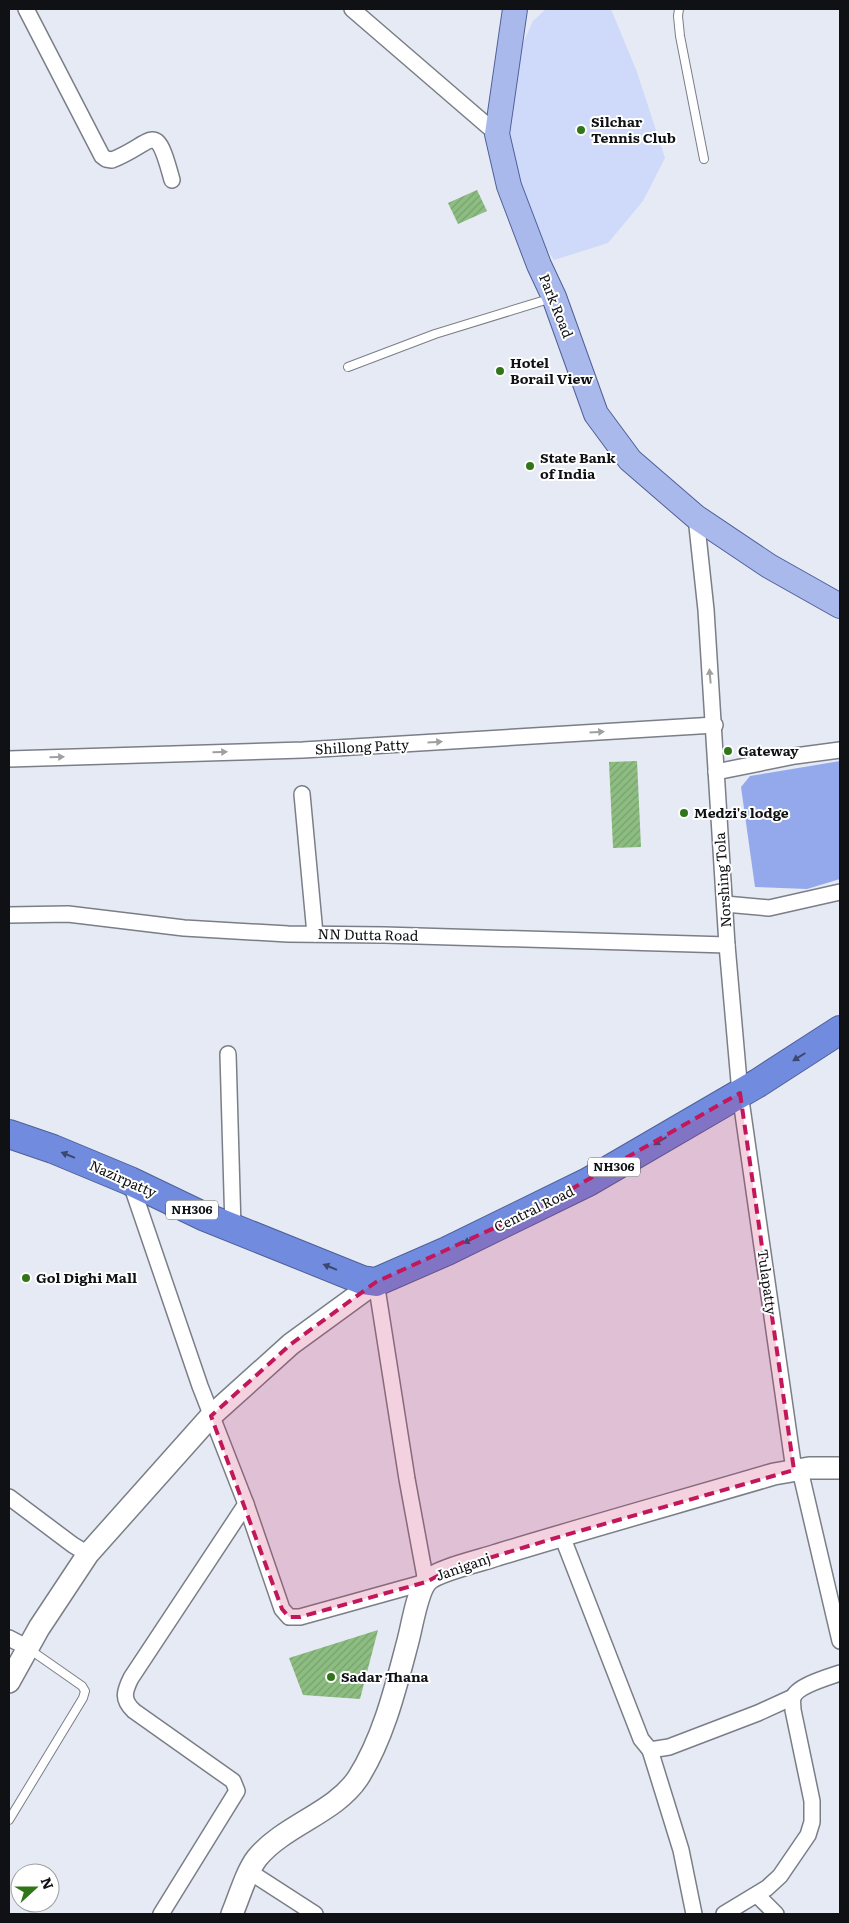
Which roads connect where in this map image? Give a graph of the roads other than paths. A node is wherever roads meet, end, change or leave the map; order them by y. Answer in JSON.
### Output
{"nodes":[{"id":1,"x":26,"y":9,"type":"edge"},
{"id":2,"x":352,"y":9,"type":"edge"},
{"id":3,"x":515,"y":9,"type":"edge"},
{"id":4,"x":679,"y":9,"type":"edge"},
{"id":5,"x":497,"y":134,"type":"junction"},
{"id":6,"x":704,"y":159,"type":"dead end"},
{"id":7,"x":172,"y":180,"type":"dead end"},
{"id":8,"x":554,"y":297,"type":"junction"},
{"id":9,"x":348,"y":367,"type":"dead end"},
{"id":10,"x":696,"y":517,"type":"junction"},
{"id":11,"x":840,"y":606,"type":"edge"},
{"id":12,"x":715,"y":725,"type":"junction"},
{"id":13,"x":840,"y":750,"type":"edge"},
{"id":14,"x":9,"y":759,"type":"edge"},
{"id":15,"x":716,"y":772,"type":"junction"},
{"id":16,"x":302,"y":794,"type":"dead end"},
{"id":17,"x":840,"y":892,"type":"edge"},
{"id":18,"x":725,"y":904,"type":"junction"},
{"id":19,"x":9,"y":915,"type":"edge"},
{"id":20,"x":315,"y":934,"type":"junction"},
{"id":21,"x":727,"y":945,"type":"junction"},
{"id":22,"x":840,"y":1030,"type":"edge"},
{"id":23,"x":228,"y":1054,"type":"dead end"},
{"id":24,"x":740,"y":1093,"type":"junction"},
{"id":25,"x":9,"y":1134,"type":"edge"},
{"id":26,"x":130,"y":1181,"type":"junction"},
{"id":27,"x":233,"y":1228,"type":"junction"},
{"id":28,"x":376,"y":1282,"type":"junction"},
{"id":29,"x":211,"y":1416,"type":"junction"},
{"id":30,"x":840,"y":1468,"type":"edge"},
{"id":31,"x":797,"y":1470,"type":"junction"},
{"id":32,"x":9,"y":1497,"type":"edge"},
{"id":33,"x":246,"y":1504,"type":"junction"},
{"id":34,"x":562,"y":1536,"type":"junction"},
{"id":35,"x":88,"y":1554,"type":"junction"},
{"id":36,"x":426,"y":1582,"type":"junction"},
{"id":37,"x":9,"y":1638,"type":"edge"},
{"id":38,"x":840,"y":1641,"type":"edge"},
{"id":39,"x":28,"y":1648,"type":"junction"},
{"id":40,"x":840,"y":1673,"type":"edge"},
{"id":41,"x":9,"y":1682,"type":"edge"},
{"id":42,"x":793,"y":1697,"type":"junction"},
{"id":43,"x":650,"y":1750,"type":"junction"},
{"id":44,"x":9,"y":1820,"type":"edge"},
{"id":45,"x":250,"y":1872,"type":"junction"},
{"id":46,"x":757,"y":1895,"type":"junction"},
{"id":47,"x":161,"y":1914,"type":"edge"},
{"id":48,"x":232,"y":1914,"type":"edge"},
{"id":49,"x":315,"y":1914,"type":"edge"},
{"id":50,"x":694,"y":1914,"type":"edge"},
{"id":51,"x":724,"y":1914,"type":"edge"},
{"id":52,"x":776,"y":1914,"type":"edge"}],
"edges":[{"from":1,"to":7,"type":"street"},
{"from":2,"to":5,"type":"street"},
{"from":3,"to":5,"type":"main road","name":"Park Road"},
{"from":4,"to":6,"type":"lane"},
{"from":5,"to":8,"type":"main road","name":"Park Road"},
{"from":8,"to":9,"type":"lane"},
{"from":8,"to":10,"type":"main road","name":"Park Road"},
{"from":10,"to":11,"type":"main road","name":"Park Road"},
{"from":12,"to":10,"type":"street","name":"Norshing Tola","one_way":true},
{"from":14,"to":12,"type":"street","name":"Shillong Patty","one_way":true},
{"from":12,"to":15,"type":"street","name":"Norshing Tola"},
{"from":13,"to":15,"type":"street"},
{"from":15,"to":18,"type":"street","name":"Norshing Tola"},
{"from":16,"to":20,"type":"street"},
{"from":17,"to":18,"type":"street"},
{"from":18,"to":21,"type":"street","name":"Norshing Tola"},
{"from":19,"to":20,"type":"street","name":"NN Dutta Road"},
{"from":20,"to":21,"type":"street","name":"NN Dutta Road"},
{"from":21,"to":24,"type":"street","name":"Norshing Tola"},
{"from":22,"to":24,"type":"highway","name":"Central Road","number":"NH306","one_way":true},
{"from":23,"to":27,"type":"street"},
{"from":24,"to":28,"type":"highway","name":"Central Road","number":"NH306","one_way":true},
{"from":24,"to":31,"type":"street","name":"Tulapatty"},
{"from":26,"to":25,"type":"highway","name":"Nazirpatty","number":"NH306","one_way":true},
{"from":26,"to":27,"type":"highway","name":"Nazirpatty","number":"NH306"},
{"from":26,"to":29,"type":"street"},
{"from":28,"to":27,"type":"highway","name":"Nazirpatty","number":"NH306","one_way":true},
{"from":28,"to":29,"type":"street"},
{"from":28,"to":36,"type":"street","name":"Janiganj"},
{"from":29,"to":33,"type":"street"},
{"from":29,"to":35,"type":"street"},
{"from":30,"to":31,"type":"street","name":"Janiganj"},
{"from":31,"to":34,"type":"street","name":"Janiganj"},
{"from":31,"to":38,"type":"street","name":"Tulapatty"},
{"from":32,"to":35,"type":"street"},
{"from":33,"to":36,"type":"street"},
{"from":33,"to":47,"type":"street"},
{"from":34,"to":36,"type":"street","name":"Janiganj"},
{"from":34,"to":43,"type":"street"},
{"from":35,"to":39,"type":"street"},
{"from":36,"to":45,"type":"street"},
{"from":37,"to":39,"type":"street"},
{"from":39,"to":41,"type":"street"},
{"from":39,"to":44,"type":"lane"},
{"from":40,"to":42,"type":"street"},
{"from":42,"to":43,"type":"street"},
{"from":42,"to":46,"type":"street"},
{"from":43,"to":50,"type":"street"},
{"from":45,"to":48,"type":"street"},
{"from":45,"to":49,"type":"street"},
{"from":46,"to":51,"type":"street"},
{"from":46,"to":52,"type":"street"}]}
